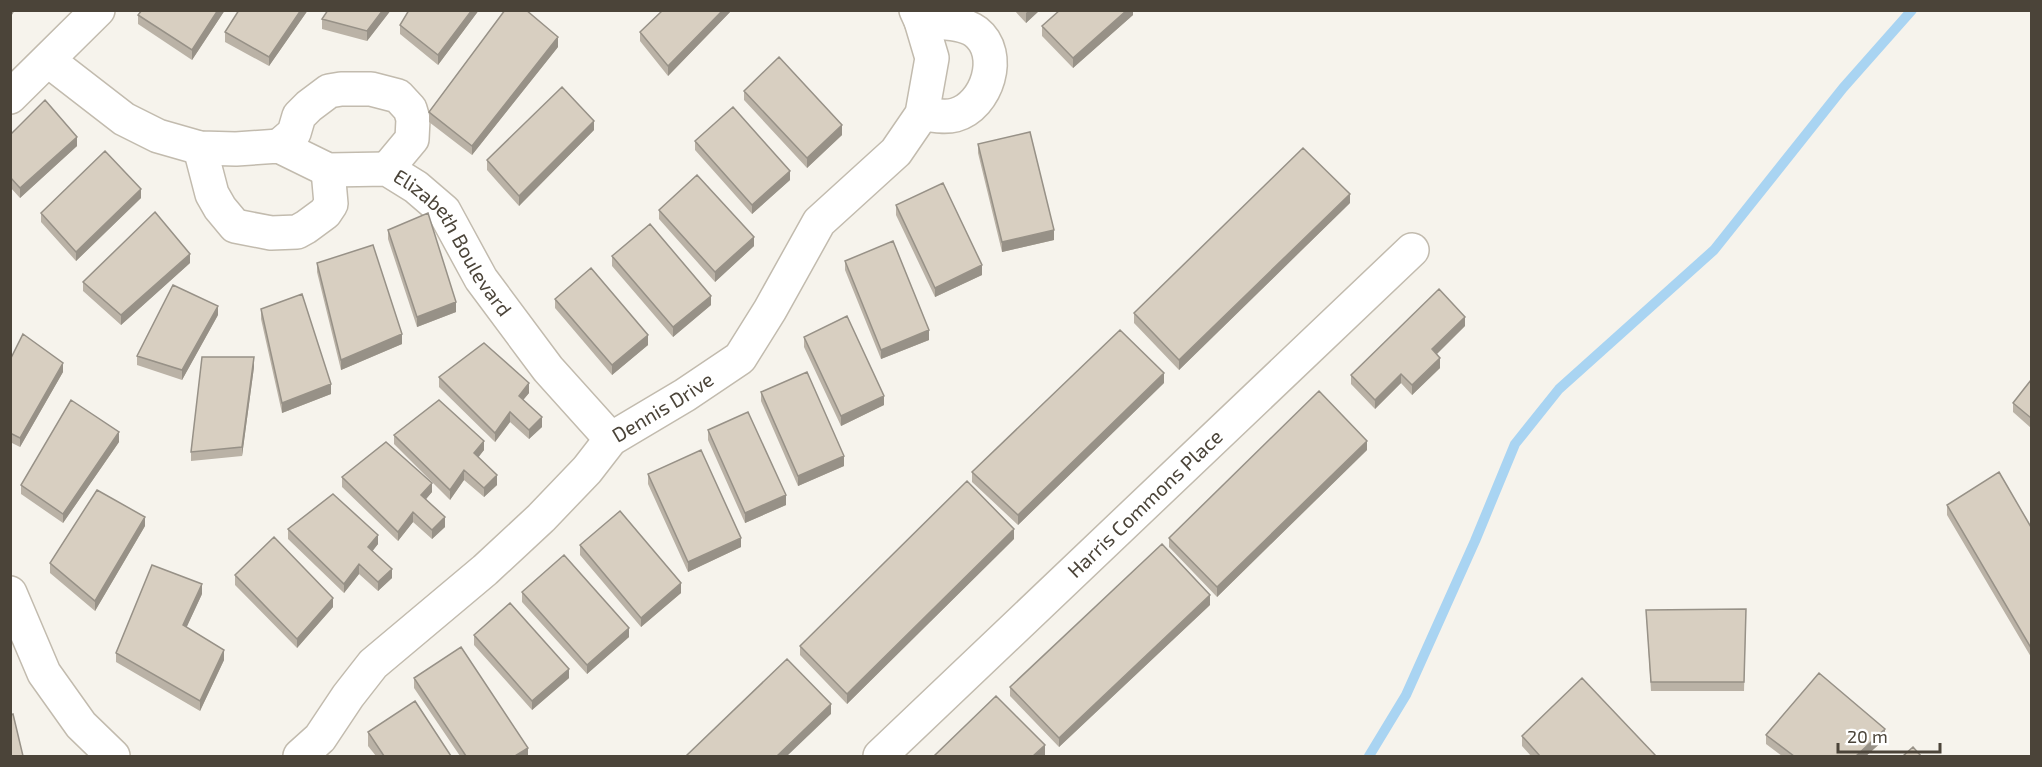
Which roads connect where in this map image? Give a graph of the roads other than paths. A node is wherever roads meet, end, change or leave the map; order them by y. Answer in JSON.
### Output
{"nodes":[{"id":1,"x":98,"y":10,"type":"edge"},
{"id":2,"x":918,"y":16,"type":"edge"},
{"id":3,"x":49,"y":61,"type":"junction"},
{"id":4,"x":10,"y":97,"type":"edge"},
{"id":5,"x":922,"y":114,"type":"junction"},
{"id":6,"x":279,"y":146,"type":"junction"},
{"id":7,"x":200,"y":148,"type":"junction"},
{"id":8,"x":387,"y":169,"type":"junction"},
{"id":9,"x":328,"y":170,"type":"junction"},
{"id":10,"x":1412,"y":250,"type":"dead end"},
{"id":11,"x":611,"y":439,"type":"junction"},
{"id":12,"x":10,"y":593,"type":"edge"},
{"id":13,"x":113,"y":756,"type":"edge"},
{"id":14,"x":300,"y":756,"type":"edge"},
{"id":15,"x":880,"y":756,"type":"edge"}],
"edges":[{"from":1,"to":3,"type":"street"},
{"from":2,"to":5,"type":"street","name":"Dennis Drive"},
{"from":2,"to":5,"type":"street"},
{"from":3,"to":4,"type":"street"},
{"from":3,"to":7,"type":"street"},
{"from":5,"to":11,"type":"street","name":"Dennis Drive"},
{"from":6,"to":7,"type":"street"},
{"from":6,"to":8,"type":"street"},
{"from":6,"to":9,"type":"street","name":"Elizabeth Boulevard"},
{"from":7,"to":9,"type":"street"},
{"from":8,"to":9,"type":"street","name":"Elizabeth Boulevard"},
{"from":8,"to":11,"type":"street","name":"Elizabeth Boulevard"},
{"from":10,"to":15,"type":"street","name":"Harris Commons Place"},
{"from":11,"to":14,"type":"street","name":"Dennis Drive"},
{"from":12,"to":13,"type":"street"}]}
